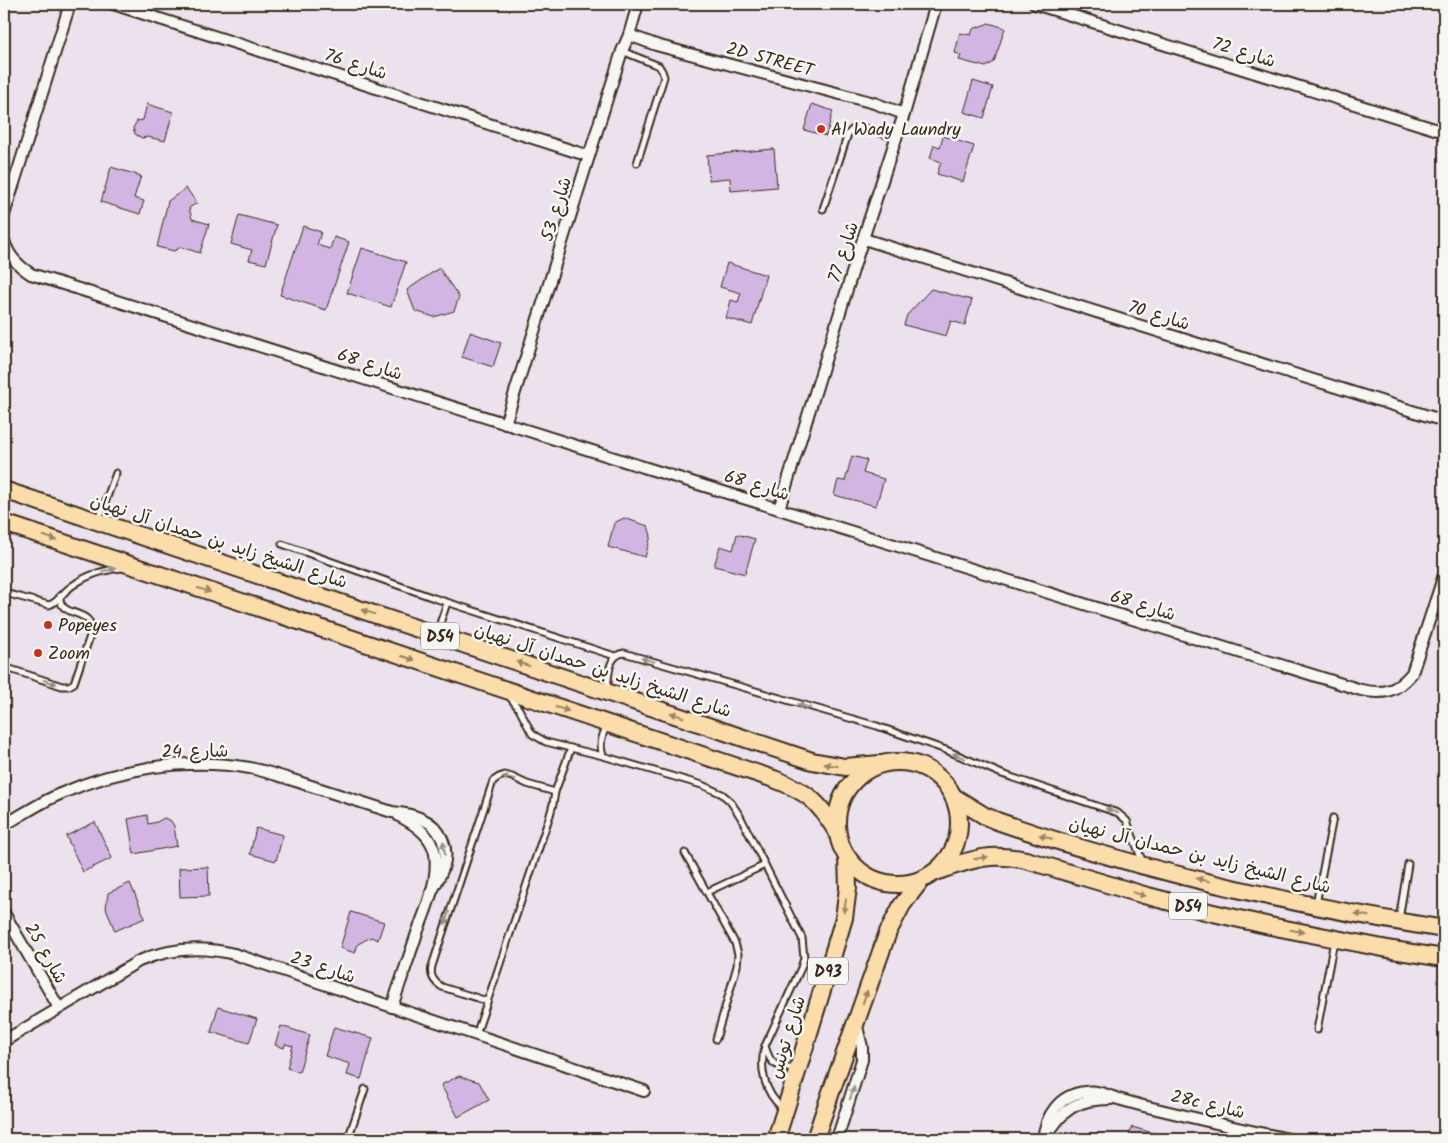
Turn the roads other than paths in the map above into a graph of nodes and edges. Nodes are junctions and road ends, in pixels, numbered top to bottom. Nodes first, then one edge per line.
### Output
1 (70, 4) edge
2 (113, 4) edge
3 (638, 4) edge
4 (936, 4) edge
5 (1035, 4) edge
6 (629, 35) junction
7 (622, 51) junction
8 (904, 114) junction
9 (1444, 132) edge
10 (896, 138) junction
11 (589, 156) junction
12 (637, 163) dead end
13 (823, 209) dead end
14 (4, 215) edge
15 (864, 239) junction
16 (4, 241) edge
17 (1444, 421) edge
18 (505, 424) junction
19 (116, 473) dead end
20 (4, 490) edge
21 (779, 509) junction
22 (98, 522) junction
23 (4, 523) edge
24 (282, 544) dead end
25 (135, 567) junction
26 (1444, 575) edge
27 (4, 591) edge
28 (60, 596) junction
29 (448, 603) junction
30 (436, 635) junction
31 (615, 656) junction
32 (4, 667) edge
33 (504, 690) junction
34 (606, 691) junction
35 (608, 724) junction
36 (571, 748) junction
37 (603, 756) junction
38 (880, 764) junction
39 (555, 792) junction
40 (954, 797) junction
41 (1332, 818) dead end
42 (4, 825) edge
43 (837, 832) junction
44 (685, 853) dead end
45 (847, 858) junction
46 (1408, 864) dead end
47 (765, 865) junction
48 (1144, 865) junction
49 (928, 876) junction
50 (706, 892) junction
51 (1316, 906) junction
52 (4, 913) edge
53 (1399, 922) junction
54 (1444, 929) edge
55 (1334, 938) junction
56 (1444, 958) edge
57 (488, 1001) junction
58 (392, 1007) junction
59 (59, 1008) junction
60 (856, 1023) junction
61 (1318, 1030) dead end
62 (476, 1035) junction
63 (716, 1040) dead end
64 (4, 1042) edge
65 (765, 1046) junction
66 (798, 1070) junction
67 (365, 1089) dead end
68 (644, 1091) dead end
69 (785, 1109) junction
70 (348, 1139) edge
71 (776, 1139) edge
72 (815, 1139) edge
73 (837, 1139) edge
74 (1044, 1139) edge
75 (1289, 1139) edge

1 - 14 street
2 - 11 street, شارع 76
3 - 6 street, شارع 53
4 - 8 street, شارع 77
5 - 9 street, شارع 72
6 - 7 street, شارع 53
6 - 8 street, 2D STREET
7 - 11 street, شارع 53
7 - 12 lane
8 - 10 street, شارع 77
10 - 13 lane
10 - 15 street, شارع 77
11 - 18 street, شارع 53
15 - 17 street, شارع 70
15 - 21 street, شارع 77
16 - 18 street, شارع 68
18 - 21 street, شارع 68
19 - 22 lane
20 - 22 main road, شارع الشيخ زايد بن حمدان آل نهيان / D54
21 - 26 street, شارع 68
30 -> 22 main road, شارع الشيخ زايد بن حمدان آل نهيان / D54
23 -> 25 main road, D54
24 - 29 lane
28 -> 25 lane
25 -> 33 main road, D54
27 - 28 lane
32 -> 28 lane
29 - 30 lane
29 - 31 lane
34 -> 30 main road, شارع الشيخ زايد بن حمدان آل نهيان / D54
31 - 34 lane
48 -> 31 lane
33 -> 35 main road, D54
33 - 36 lane
38 -> 34 main road, شارع الشيخ زايد بن حمدان آل نهيان / D54
35 - 37 lane
35 - 43 main road, D54
36 - 37 lane
36 - 39 lane
37 - 47 lane
38 - 40 main road
38 - 43 main road
39 - 57 lane
39 -> 57 lane
48 -> 40 main road, شارع الشيخ زايد بن حمدان آل نهيان / D54
40 - 49 main road
41 - 51 lane
42 - 58 street, شارع 24
43 - 45 main road
44 - 50 lane
45 - 49 main road
45 -> 66 main road, شارع تونس / D93
46 - 53 lane
47 - 50 lane
47 - 65 lane
51 -> 48 main road, شارع الشيخ زايد بن حمدان آل نهيان / D54
49 -> 55 main road, D54
60 -> 49 main road, D93
50 - 63 lane
53 -> 51 main road, شارع الشيخ زايد بن حمدان آل نهيان / D54
52 - 59 street, شارع 25
53 - 54 main road, شارع الشيخ زايد بن حمدان آل نهيان / D54
55 - 56 main road, D54
55 - 61 lane
57 - 62 lane
58 - 59 street, شارع 23
58 - 62 street, شارع 23
59 - 64 street, شارع 23
60 - 72 main road, D93
73 -> 60 street
62 - 68 street, شارع 23
65 - 66 lane
65 - 69 lane
66 - 69 main road, شارع تونس / D93
67 - 70 lane
69 - 71 main road, شارع تونس / D93
74 - 75 street, 28c شارع

